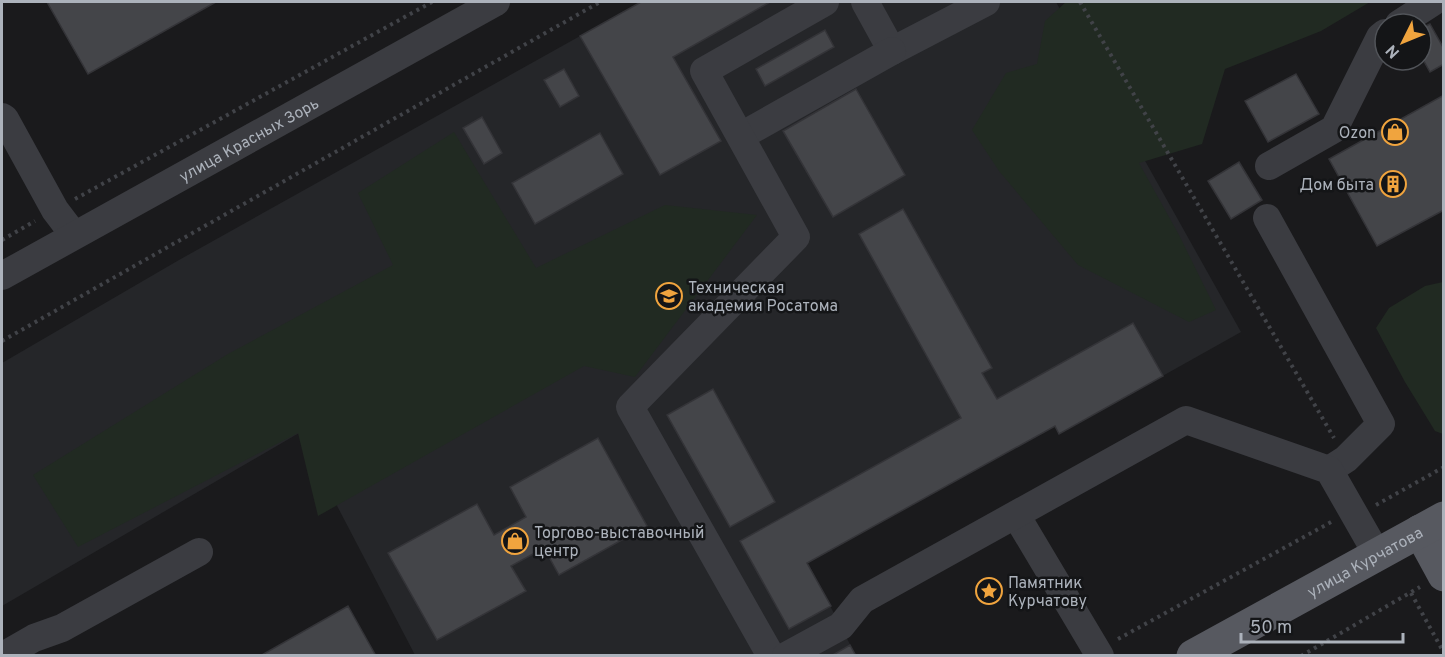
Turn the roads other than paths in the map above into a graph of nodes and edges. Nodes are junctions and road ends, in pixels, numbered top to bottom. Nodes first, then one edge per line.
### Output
1 (496, 2) edge
2 (825, 2) edge
3 (865, 2) edge
4 (986, 2) edge
5 (1433, 2) edge
6 (1418, 12) edge
7 (892, 51) junction
8 (1373, 51) edge
9 (2, 117) edge
10 (741, 136) junction
11 (1269, 166) dead end
12 (1267, 218) dead end
13 (74, 236) junction
14 (2, 276) edge
15 (1338, 464) junction
16 (1016, 514) junction
17 (1432, 525) edge
18 (199, 552) dead end
19 (1377, 554) junction
20 (1443, 574) edge
21 (38, 647) edge
22 (1099, 653) edge
23 (3, 656) edge
24 (771, 656) edge
25 (786, 656) edge
26 (1193, 656) edge

1 - 13 street, улица Красных Зорь
2 - 10 street
3 - 7 street
4 - 7 street
5 - 6 street
7 - 10 street
8 - 11 street
9 - 13 street
10 - 24 street
12 - 15 street
13 - 14 street, улица Красных Зорь
15 - 16 street
15 - 19 street
16 - 22 street
16 - 25 street
17 - 19 main road, улица Курчатова
17 - 20 main road
18 - 21 street
19 - 26 main road, улица Курчатова
21 - 23 street

